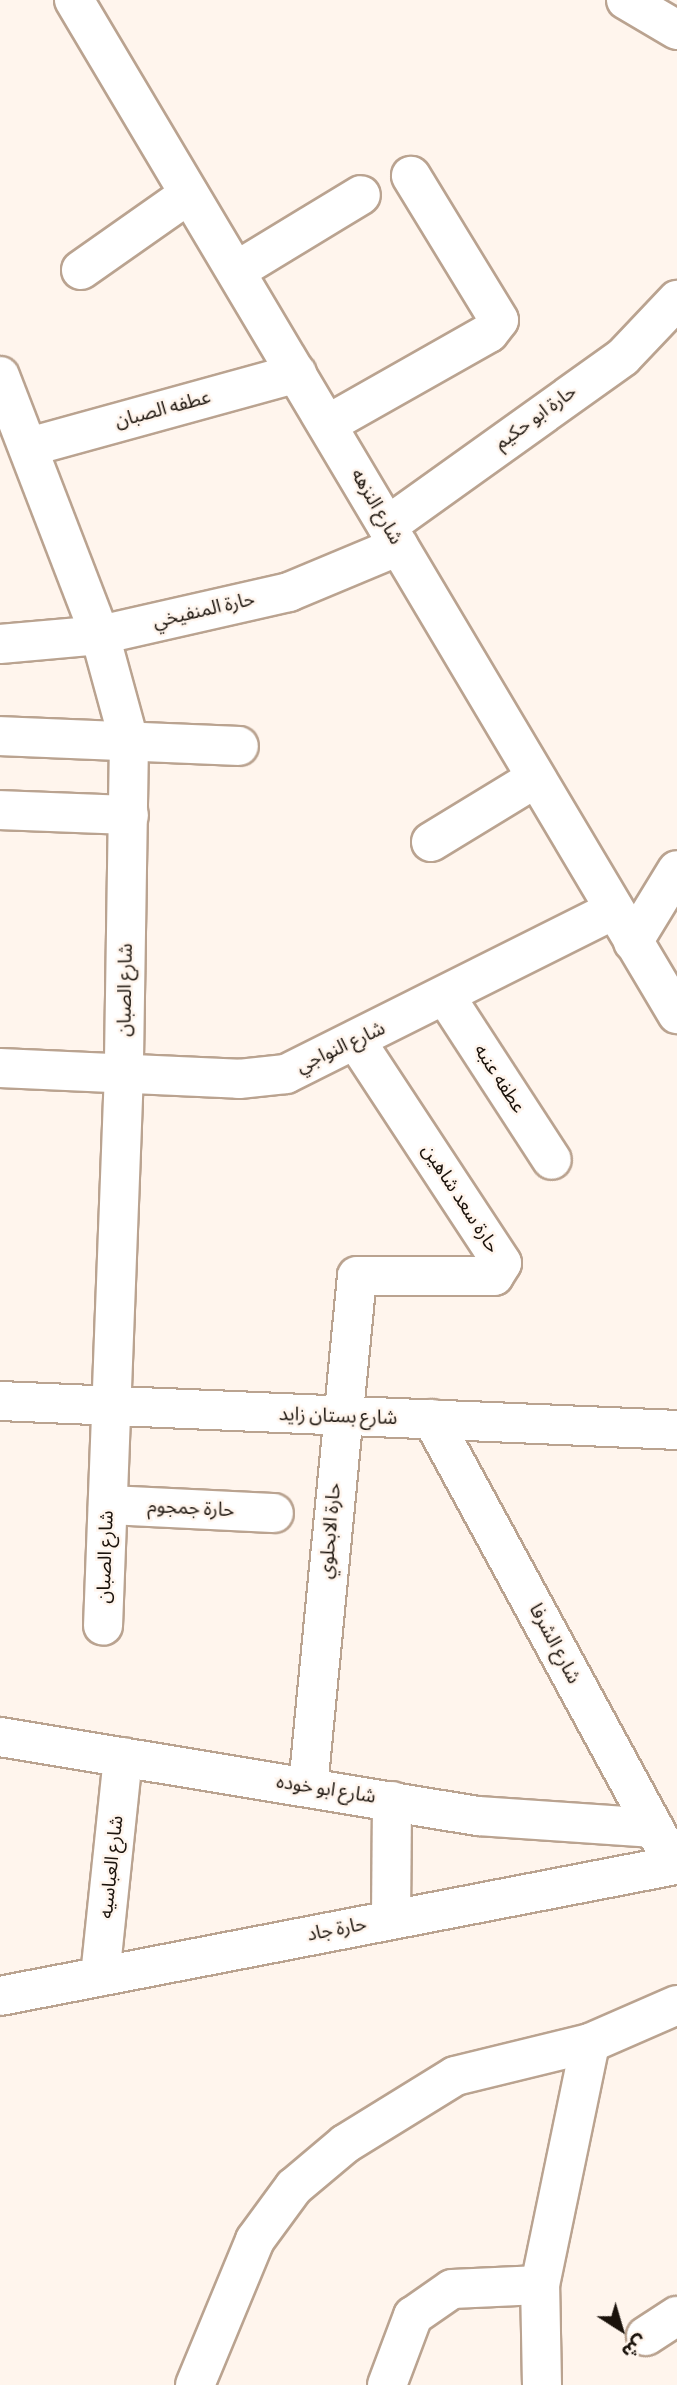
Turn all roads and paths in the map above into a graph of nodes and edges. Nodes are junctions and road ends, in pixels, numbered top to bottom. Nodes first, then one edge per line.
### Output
1 (74, 0) edge
2 (626, 0) edge
3 (677, 30) edge
4 (411, 176) dead end
5 (189, 194) junction
6 (362, 195) dead end
7 (81, 270) dead end
8 (236, 271) junction
9 (677, 300) edge
10 (297, 373) junction
11 (0, 376) edge
12 (328, 424) junction
13 (29, 447) junction
14 (393, 536) junction
15 (100, 635) junction
16 (0, 643) edge
17 (0, 736) edge
18 (129, 741) junction
19 (239, 746) dead end
20 (536, 778) junction
21 (0, 810) edge
22 (129, 815) junction
23 (431, 842) dead end
24 (677, 870) edge
25 (614, 910) junction
26 (633, 942) junction
27 (446, 997) junction
28 (677, 1014) edge
29 (357, 1042) junction
30 (0, 1068) edge
31 (124, 1072) junction
32 (552, 1160) dead end
33 (358, 1276) joint
34 (0, 1401) edge
35 (111, 1405) junction
36 (432, 1419) junction
37 (341, 1420) junction
38 (677, 1430) edge
39 (108, 1505) junction
40 (274, 1513) dead end
41 (103, 1626) dead end
42 (0, 1737) edge
43 (123, 1757) junction
44 (308, 1787) junction
45 (392, 1801) junction
46 (654, 1828) junction
47 (676, 1867) edge
48 (391, 1919) junction
49 (100, 1976) junction
50 (0, 1996) edge
51 (677, 2005) edge
52 (590, 2043) junction
53 (540, 2285) junction
54 (195, 2385) edge
55 (387, 2385) edge
56 (541, 2385) edge

1 - 5 street, شارع النزهه
2 - 3 street
4 - 12 street
5 - 7 street
5 - 8 street, شارع النزهه
6 - 8 street
8 - 10 street, شارع النزهه
9 - 14 street, حارة ابو حكيم
10 - 12 street, شارع النزهه
10 - 13 street, عطفه الصبان
11 - 13 street, شارع الصبان
12 - 14 street, شارع النزهه
13 - 15 street, شارع الصبان
14 - 15 street, حارة المنفيخي
14 - 20 street, شارع النزهه
15 - 16 street, حارة المنفيخي
15 - 18 street, شارع الصبان
17 - 18 street
18 - 19 street
18 - 22 street, شارع الصبان
20 - 23 street
20 - 25 street, شارع النزهه
21 - 22 street
22 - 31 street, شارع الصبان
24 - 26 street
25 - 26 street, شارع النزهه
25 - 27 street, شارع النواجي
26 - 28 street, شارع النزهه
27 - 29 street, شارع النواجي
27 - 32 street, عطفه عنبه
29 - 31 street, شارع النواجي
29 - 33 street, حارة سعد شاهين
30 - 31 street, شارع النواجي
31 - 35 street, شارع الصبان
33 - 37 street, حارة الابحلوي
34 - 35 street, شارع بستان زايد
35 - 37 street, شارع بستان زايد
35 - 39 street, شارع الصبان
36 - 37 street, شارع بستان زايد
36 - 38 street, شارع بستان زايد
36 - 46 street, شارع الشرفا
37 - 44 street, حارة الابحلوي
39 - 40 street, حارة جمجوم
39 - 41 street, شارع الصبان
42 - 43 street, شارع ابو خوده
43 - 44 street, شارع ابو خوده
43 - 49 street, شارع العباسيه
44 - 45 street, شارع ابو خوده
45 - 46 street, شارع ابو خوده
45 - 48 street
46 - 47 street, شارع الشرفا
47 - 48 street, حارة جاد
48 - 49 street, حارة جاد
49 - 50 street, حارة جاد
51 - 52 street
52 - 53 street
52 - 54 street
53 - 55 street
53 - 56 street

